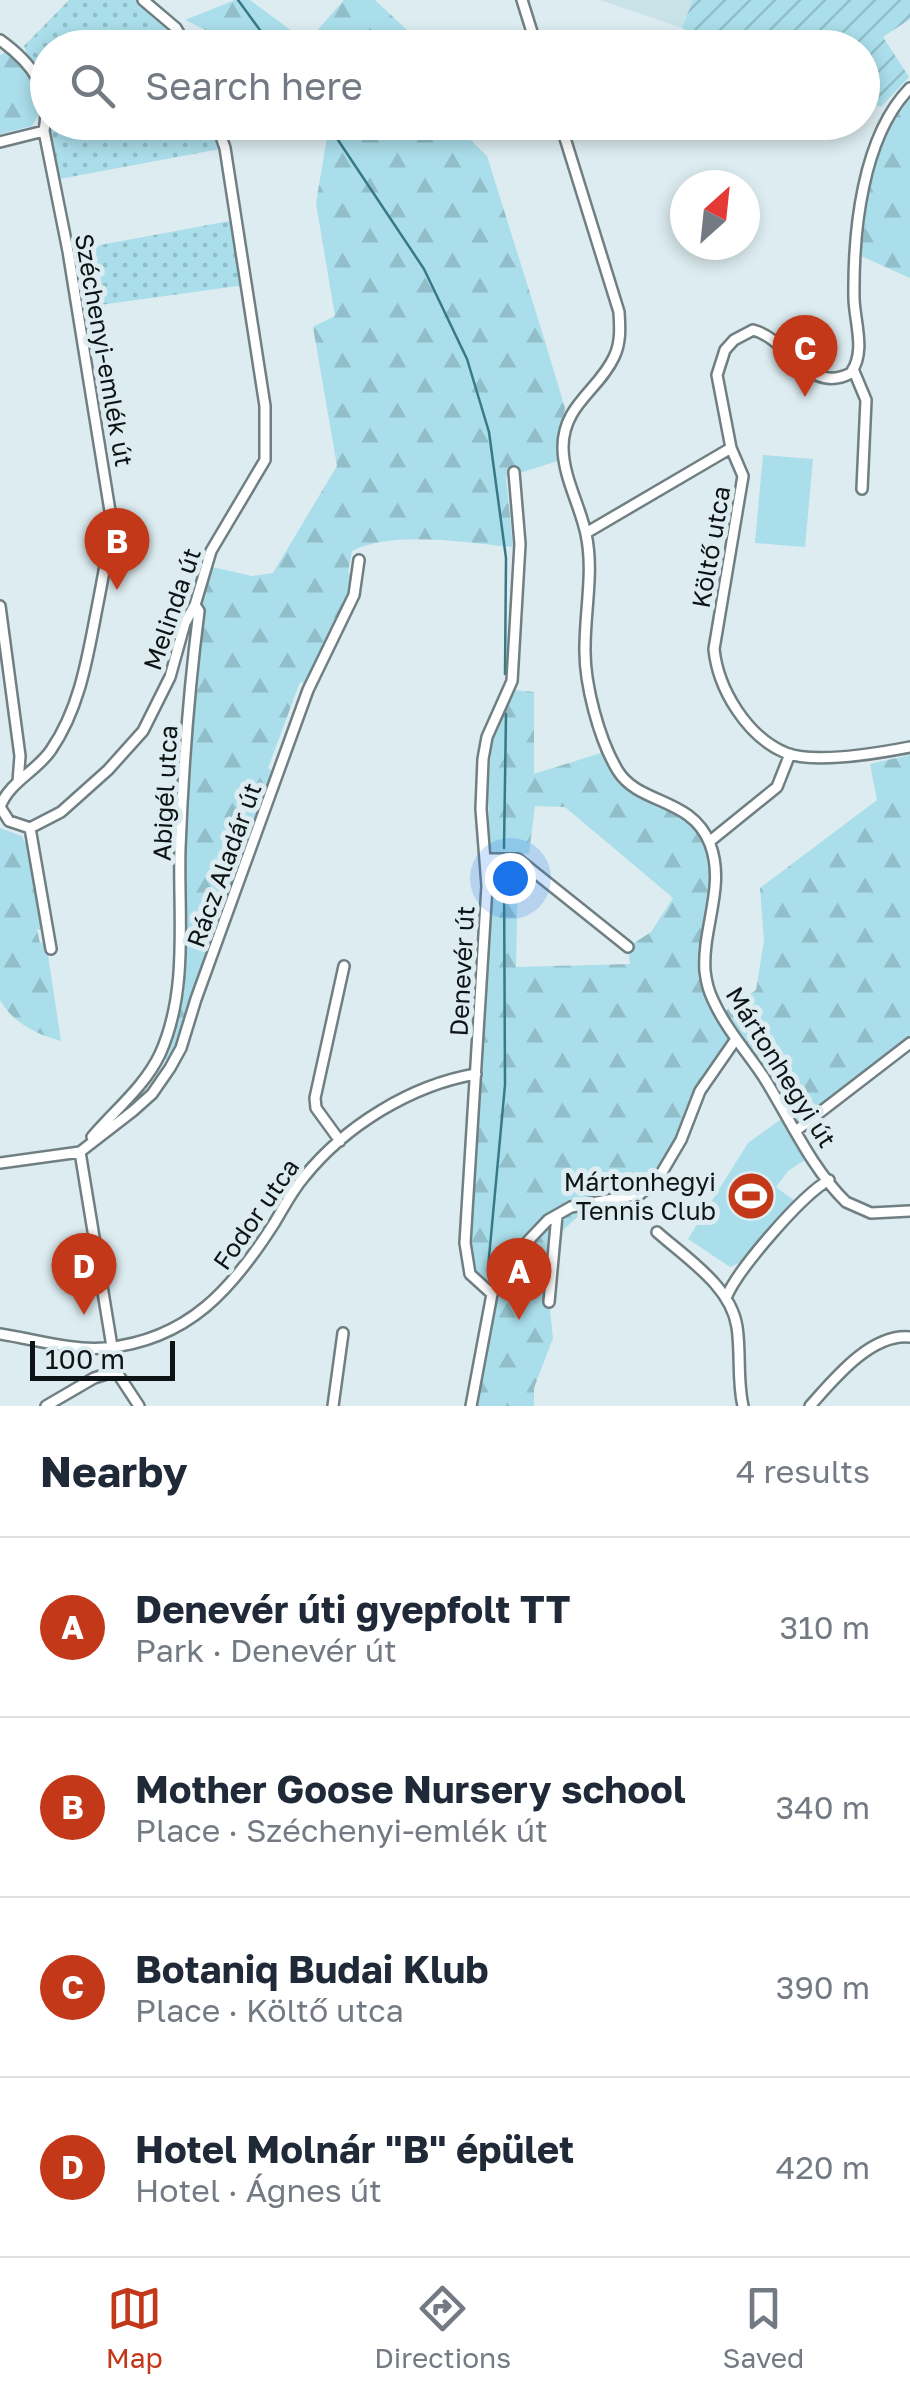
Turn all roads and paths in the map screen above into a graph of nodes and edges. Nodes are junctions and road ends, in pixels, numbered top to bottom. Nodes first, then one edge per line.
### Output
1 (142, 0) edge
2 (522, 0) edge
3 (177, 30) edge
4 (531, 30) edge
5 (0, 40) edge
6 (30, 66) edge
7 (910, 88) edge
8 (30, 134) edge
9 (880, 136) edge
10 (46, 140) edge
11 (222, 140) edge
12 (566, 140) edge
13 (879, 140) edge
14 (0, 142) edge
15 (853, 370) junction
16 (731, 448) junction
17 (514, 472) dead end
18 (862, 488) dead end
19 (586, 532) junction
20 (359, 560) dead end
21 (194, 605) junction
22 (0, 606) edge
23 (910, 747) edge
24 (790, 754) junction
25 (18, 782) junction
26 (30, 828) junction
27 (709, 842) junction
28 (486, 859) junction
29 (180, 925) joint
30 (628, 947) dead end
31 (50, 949) dead end
32 (344, 966) dead end
33 (736, 1039) junction
34 (910, 1043) edge
35 (476, 1074) junction
36 (797, 1130) junction
37 (340, 1141) junction
38 (80, 1152) junction
39 (0, 1162) edge
40 (829, 1180) junction
41 (910, 1210) edge
42 (558, 1215) junction
43 (657, 1232) dead end
44 (492, 1294) junction
45 (726, 1298) junction
46 (550, 1302) dead end
47 (343, 1333) dead end
48 (0, 1334) edge
49 (910, 1336) edge
50 (111, 1347) junction
51 (116, 1371) junction
52 (46, 1406) edge
53 (139, 1406) edge
54 (333, 1406) edge
55 (471, 1406) edge
56 (743, 1406) edge
57 (810, 1406) edge

1 - 3 street
2 - 4 street
5 - 6 street, Széchenyi-emlék út
7 - 9 street
8 - 14 street
10 - 25 street, Széchenyi-emlék út
11 - 21 street, Melinda út
12 - 19 street
13 - 15 street
15 - 16 street, Költő utca
15 - 18 street
16 - 19 street
16 - 24 street, Költő utca
17 - 28 street, Denevér út
19 - 27 street
20 - 38 street, Rácz Aladár út
21 - 26 street, Melinda út
21 - 29 street, Abigél utca
22 - 25 street
23 - 24 street
24 - 27 street
25 - 26 street
26 - 31 street
27 - 33 street, Mártonhegyi út
28 - 30 street
28 - 35 street, Denevér út
29 - 38 street, Rácz Aladár út
32 - 37 street
33 - 36 street, Mártonhegyi út
33 - 42 street
34 - 36 street
35 - 37 street, Fodor utca
35 - 44 street, Denevér út
36 - 40 street, Mártonhegyi út
37 - 50 street, Fodor utca
38 - 39 street
38 - 50 street
40 - 41 street, Mártonhegyi út
40 - 45 street
42 - 44 street
42 - 46 street
43 - 45 street
44 - 55 street
45 - 56 street
47 - 54 street
48 - 50 street, Fodor utca
49 - 57 street
50 - 51 street
51 - 52 street
51 - 53 street

